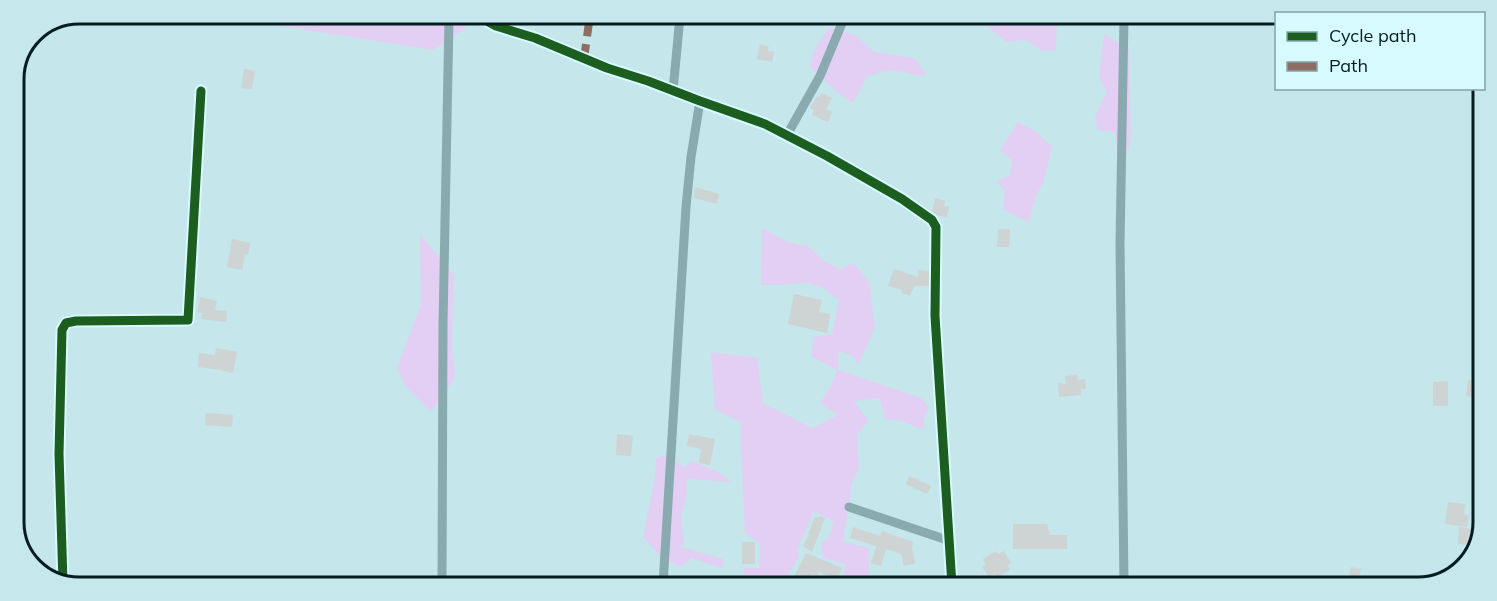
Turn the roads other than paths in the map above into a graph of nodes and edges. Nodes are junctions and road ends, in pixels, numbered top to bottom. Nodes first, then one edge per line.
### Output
1 (449, 24) edge
2 (492, 24) edge
3 (679, 24) edge
4 (842, 24) edge
5 (1124, 24) edge
6 (673, 90) junction
7 (201, 91) dead end
8 (700, 101) junction
9 (787, 135) junction
10 (849, 507) dead end
11 (950, 541) junction
12 (63, 574) edge
13 (442, 577) edge
14 (663, 577) edge
15 (952, 577) edge
16 (1124, 577) edge

1 - 13 street
2 - 6 street
3 - 6 street
4 - 9 street
5 - 16 street
6 - 8 street
7 - 12 street
8 - 9 street
8 - 14 street
9 - 11 street
10 - 11 street
11 - 15 street

